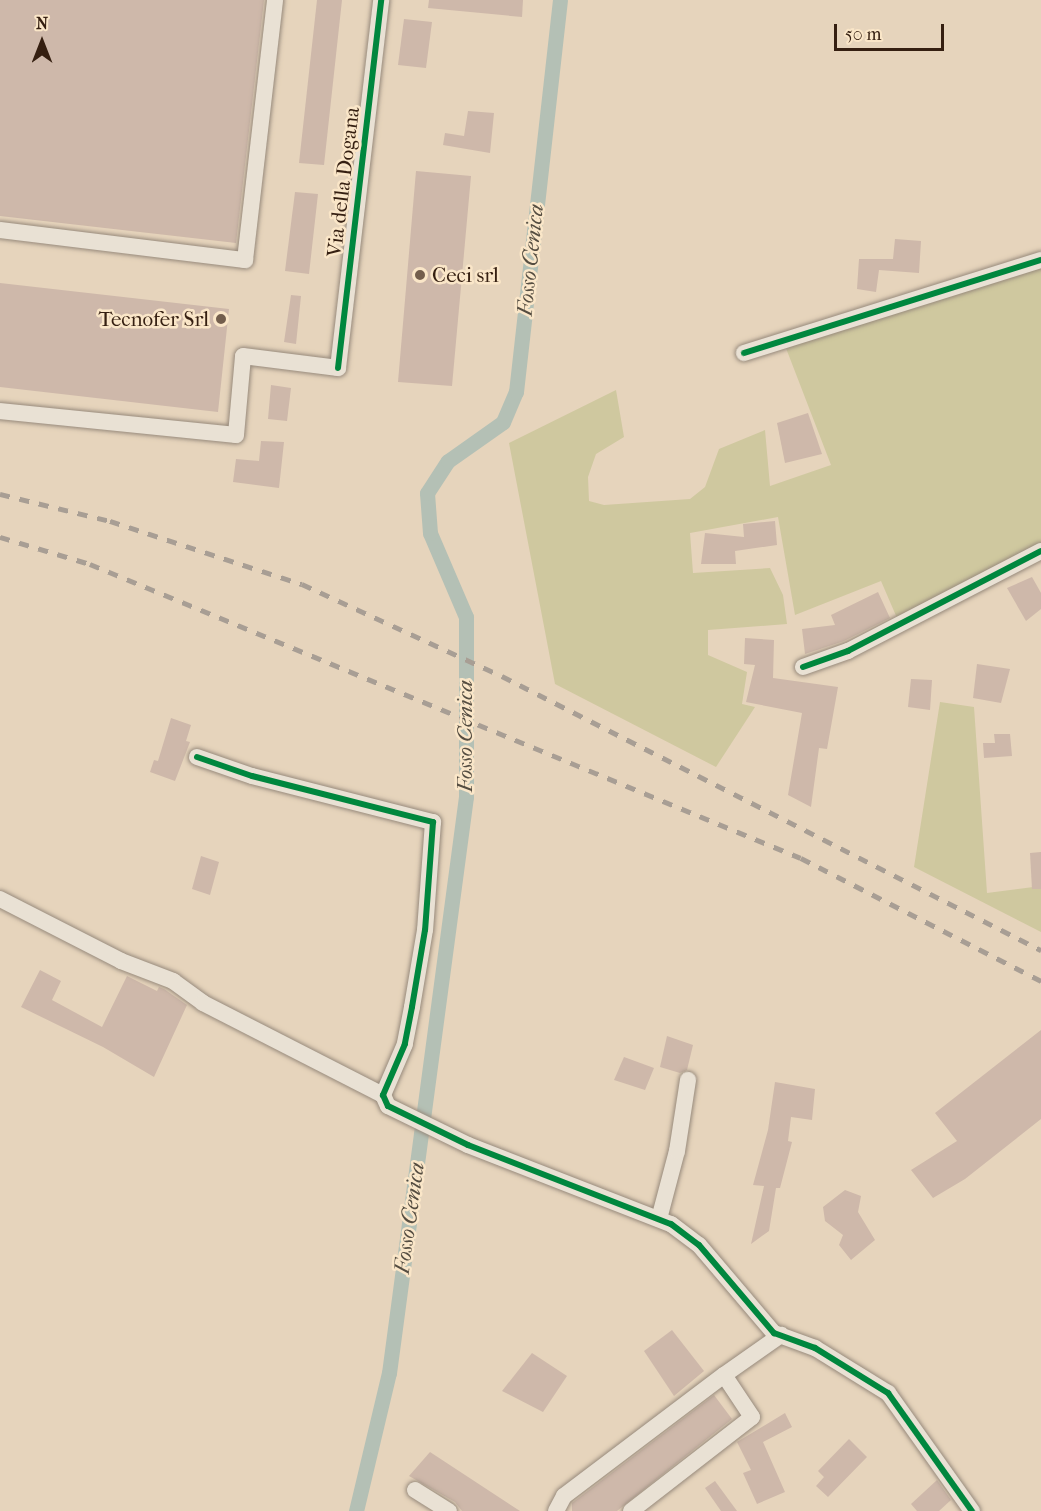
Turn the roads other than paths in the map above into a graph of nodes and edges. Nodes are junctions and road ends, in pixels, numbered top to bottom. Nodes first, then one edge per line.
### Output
1 (275, 0) edge
2 (381, 0) edge
3 (0, 230) edge
4 (1041, 260) edge
5 (744, 353) dead end
6 (0, 411) edge
7 (1041, 551) edge
8 (803, 667) dead end
9 (197, 757) dead end
10 (0, 900) edge
11 (688, 1080) dead end
12 (383, 1095) junction
13 (659, 1219) junction
14 (781, 1335) junction
15 (724, 1375) junction
16 (415, 1490) dead end
17 (449, 1511) edge
18 (556, 1511) edge
19 (631, 1511) edge
20 (972, 1511) edge

1 - 3 street
2 - 6 street, Via della Dogana
4 - 5 street
7 - 8 street
9 - 12 street
10 - 12 street
11 - 13 street
12 - 13 street
13 - 14 street
14 - 15 street
14 - 20 street
15 - 18 street
15 - 19 street
16 - 17 street

